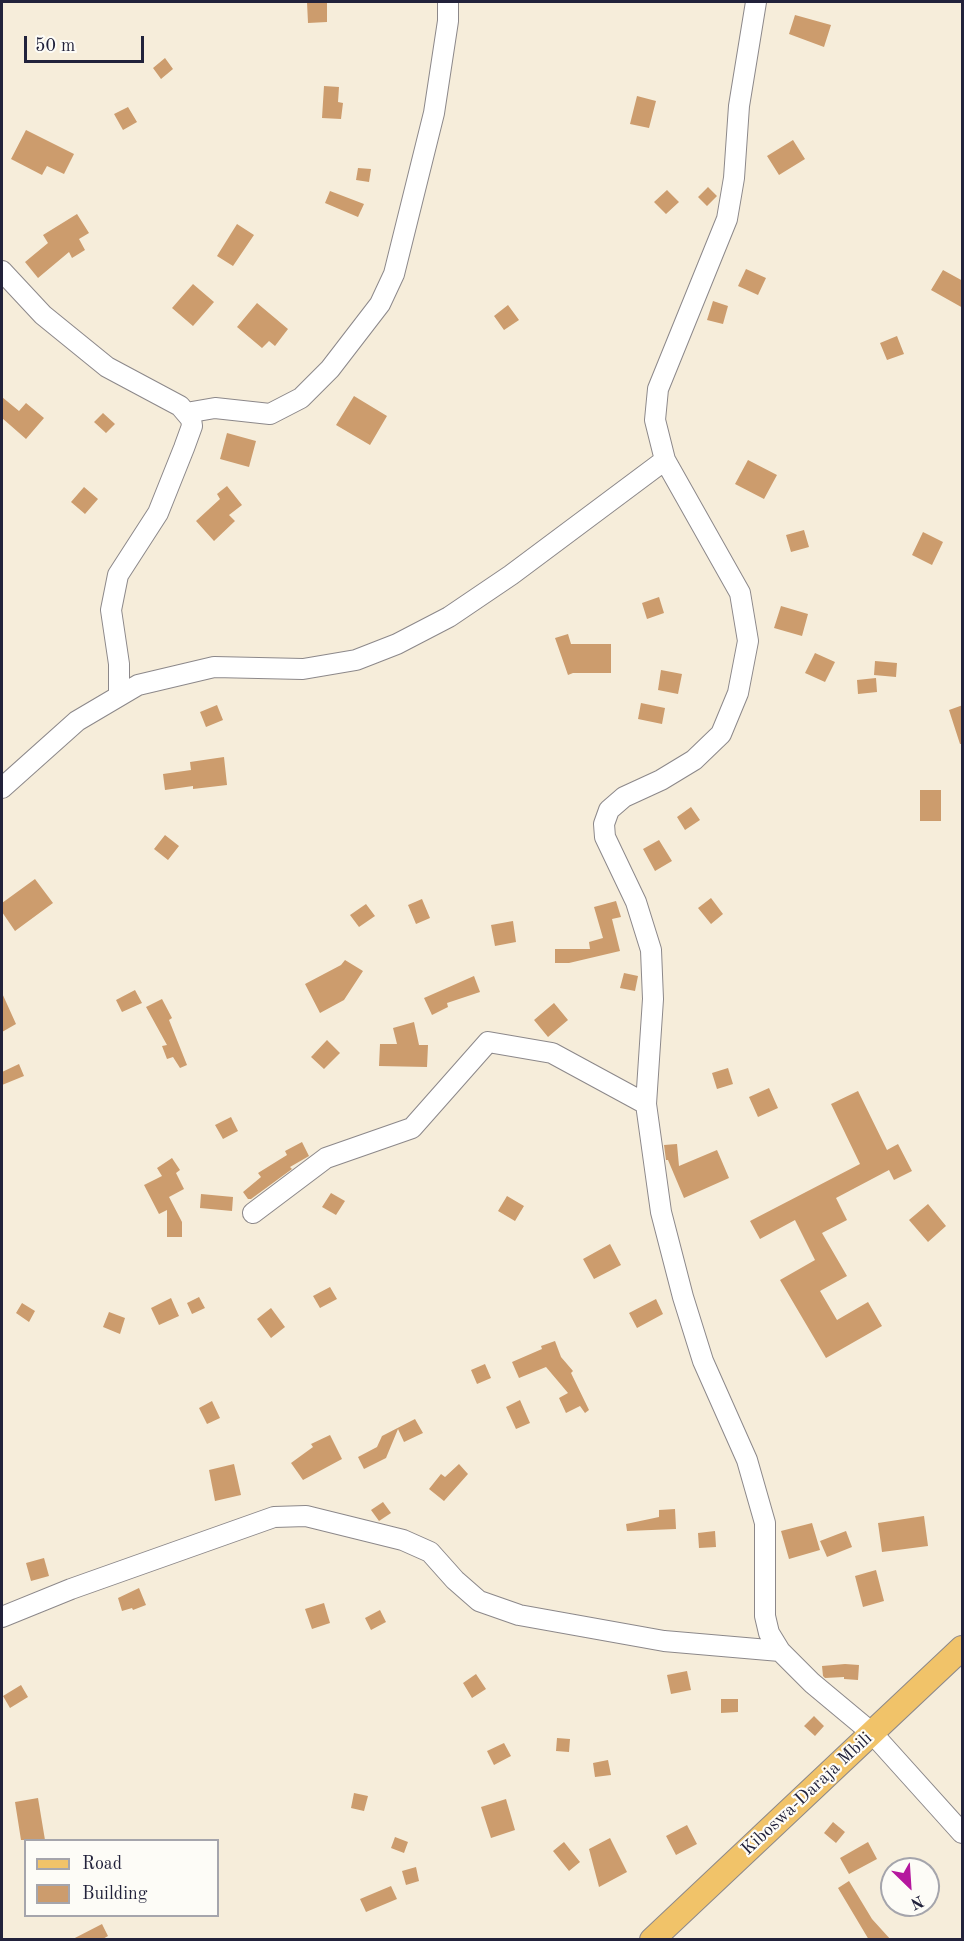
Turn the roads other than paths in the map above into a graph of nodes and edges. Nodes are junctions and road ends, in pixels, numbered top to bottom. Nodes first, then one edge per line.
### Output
1 (448, 2) edge
2 (756, 2) edge
3 (2, 271) edge
4 (186, 413) junction
5 (664, 460) junction
6 (119, 694) junction
7 (2, 788) edge
8 (646, 1104) junction
9 (253, 1213) dead end
10 (2, 1617) edge
11 (963, 1648) edge
12 (780, 1652) junction
13 (872, 1733) junction
14 (963, 1833) edge
15 (652, 1940) edge

1 - 4 street
2 - 5 street
3 - 4 street
4 - 6 street
5 - 6 street
5 - 8 street
6 - 7 street
8 - 9 street
8 - 12 street
10 - 12 street
11 - 13 main road, Kiboswa-Daraja Mbili
12 - 13 street
13 - 14 street
13 - 15 main road, Kiboswa-Daraja Mbili

